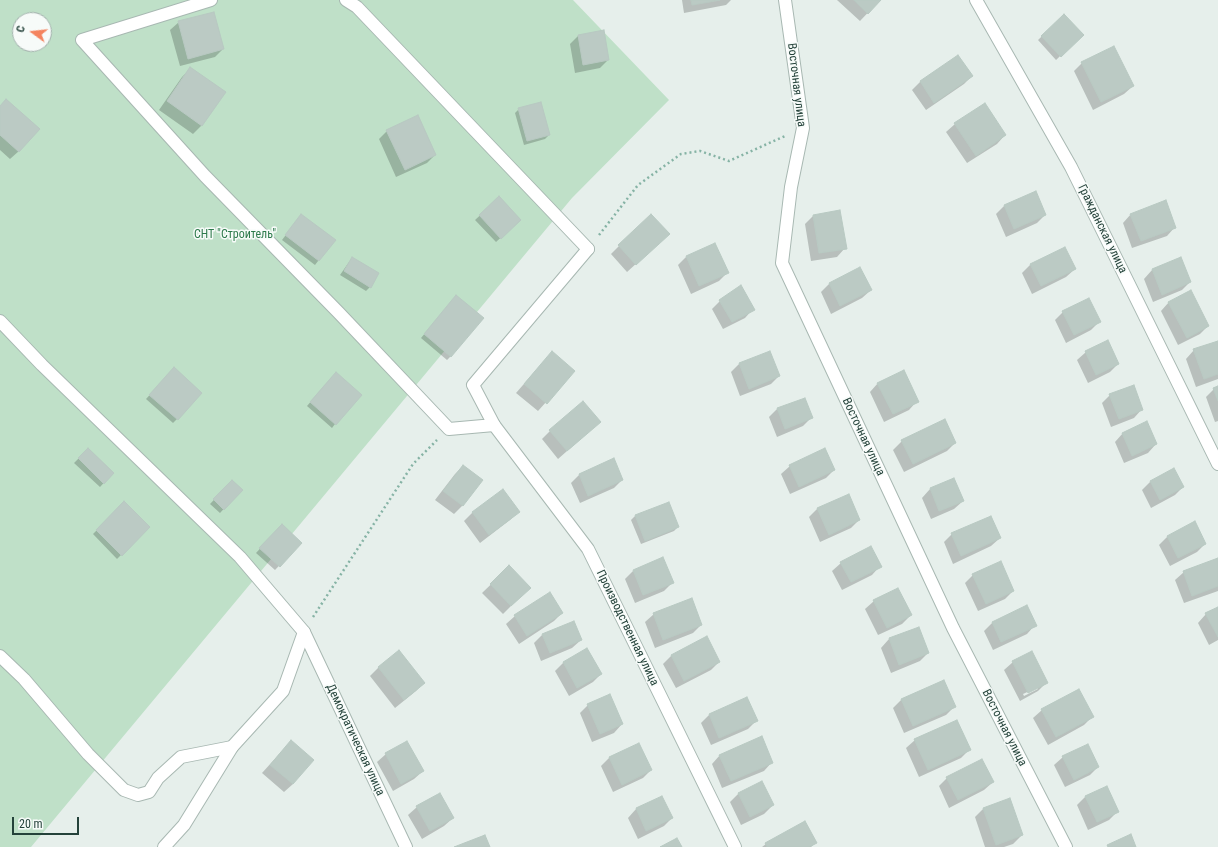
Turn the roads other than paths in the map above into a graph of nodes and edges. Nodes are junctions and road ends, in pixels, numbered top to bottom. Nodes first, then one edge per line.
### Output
1 (211, 0) edge
2 (346, 0) edge
3 (785, 0) edge
4 (976, 0) edge
5 (0, 322) edge
6 (494, 425) junction
7 (1218, 464) edge
8 (304, 632) junction
9 (0, 656) edge
10 (232, 747) junction
11 (164, 847) edge
12 (406, 847) edge
13 (735, 847) edge
14 (1066, 847) edge

1 - 6 street
2 - 6 street, Производственная улица
3 - 14 street, Восточная улица
4 - 7 street, Гражданская улица
5 - 8 street, Демократическая улица
6 - 13 street, Производственная улица
8 - 10 street
8 - 12 street, Демократическая улица
9 - 10 street
10 - 11 street

